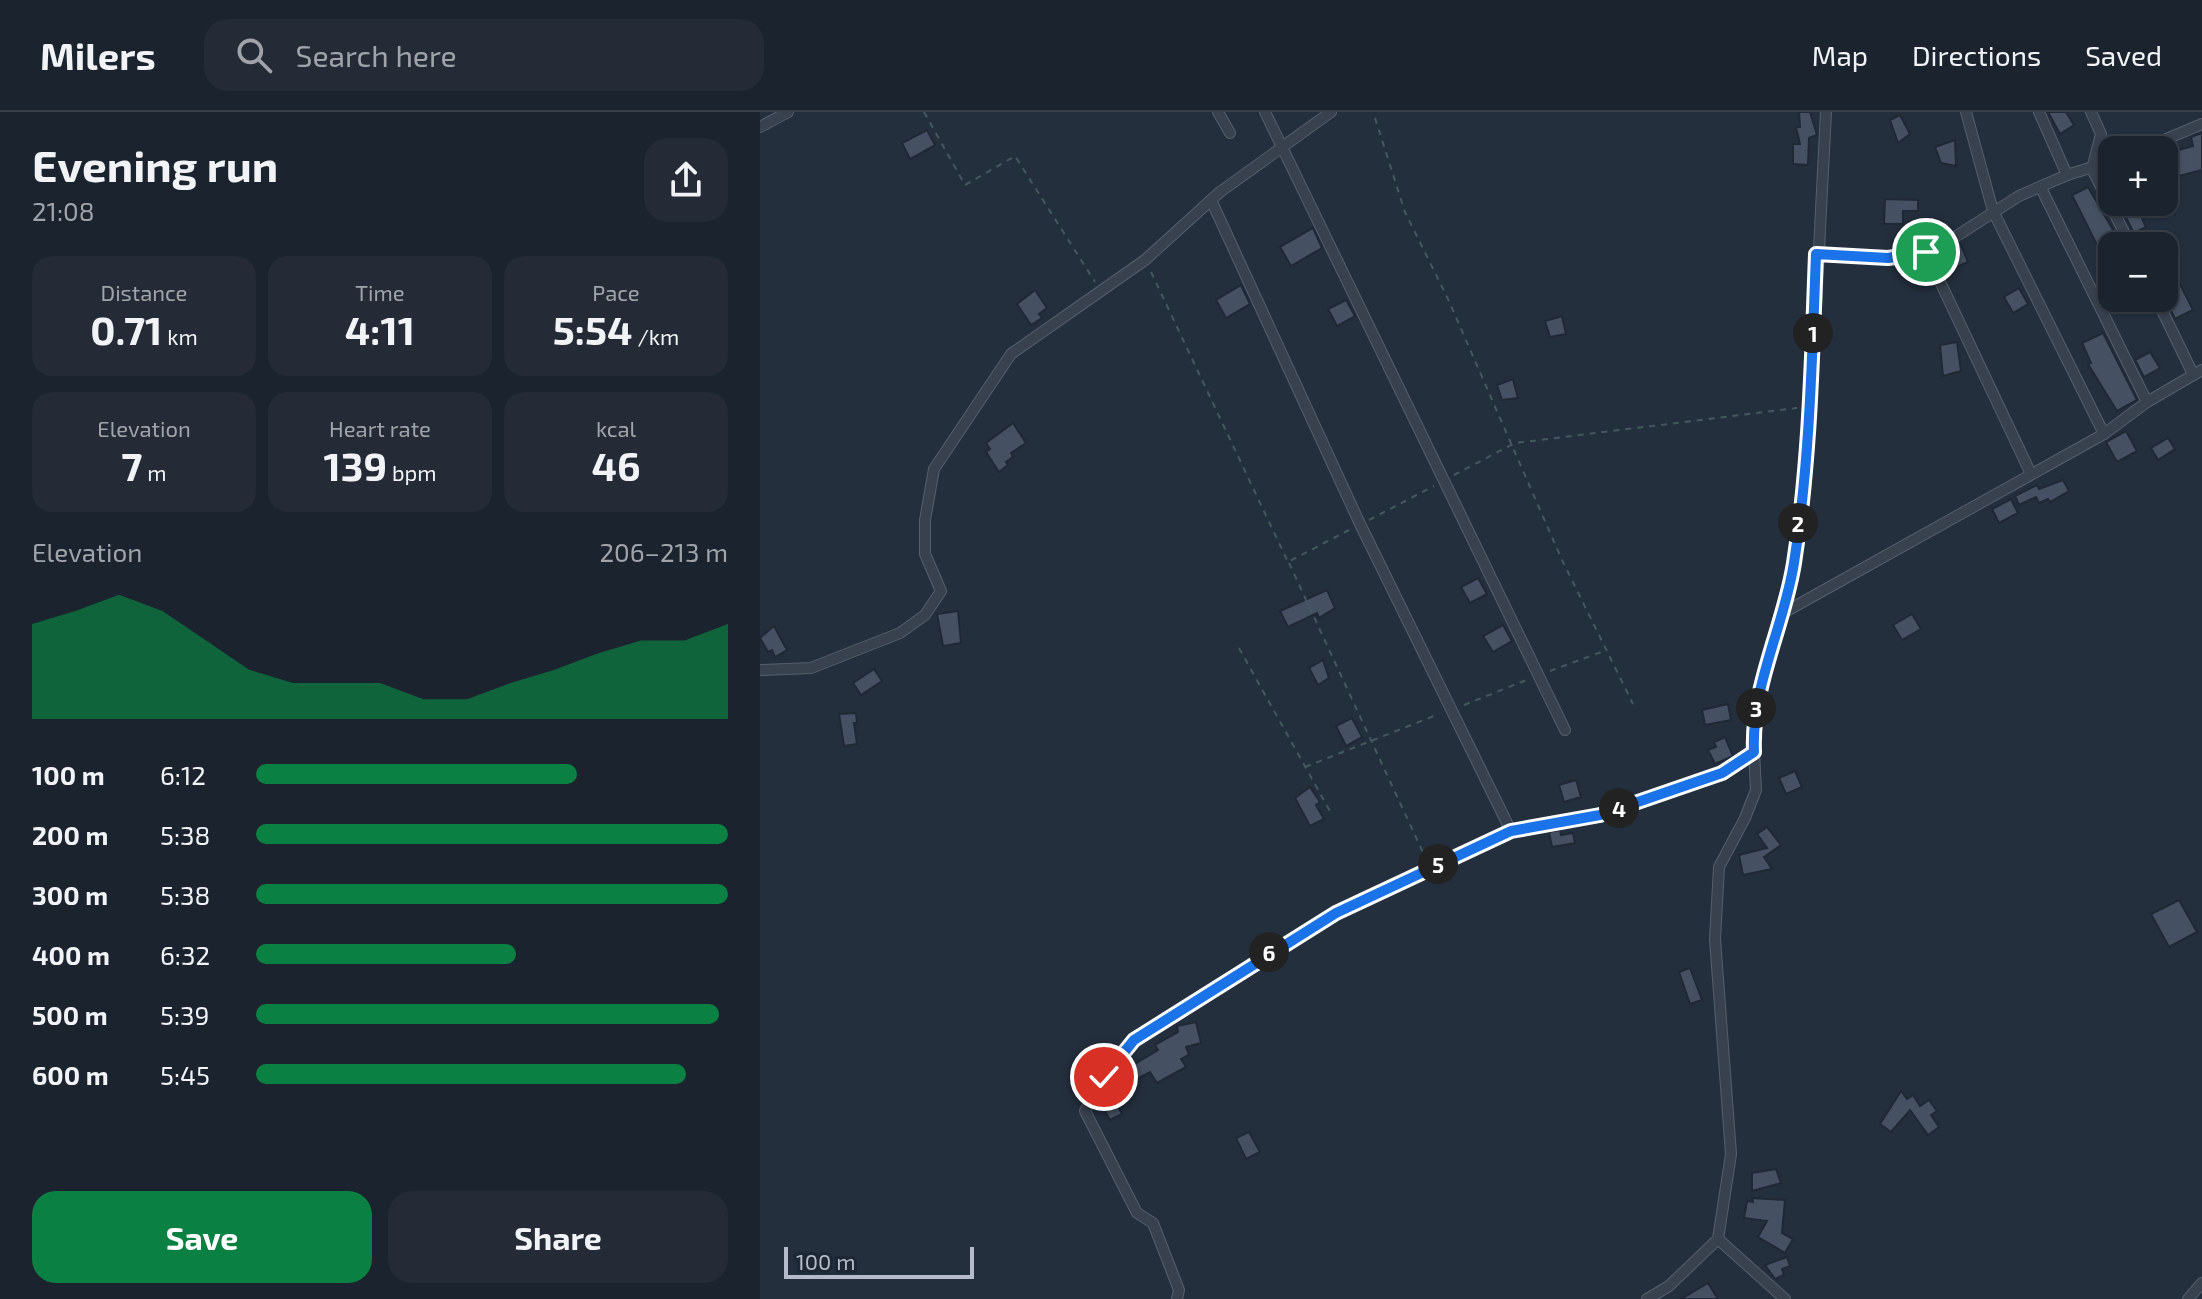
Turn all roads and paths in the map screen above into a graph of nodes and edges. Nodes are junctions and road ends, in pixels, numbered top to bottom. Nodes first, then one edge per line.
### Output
1 (788, 112) edge
2 (924, 112) edge
3 (1218, 112) edge
4 (1265, 112) edge
5 (1331, 112) edge
6 (1826, 112) edge
7 (1966, 112) edge
8 (2039, 112) edge
9 (2091, 112) edge
10 (1375, 118) dead end
11 (2202, 124) edge
12 (760, 127) edge
13 (1230, 133) dead end
14 (2173, 136) edge
15 (1283, 146) junction
16 (2098, 167) edge
17 (2092, 169) junction
18 (2067, 175) junction
19 (2041, 188) junction
20 (1211, 200) junction
21 (1993, 211) junction
22 (2124, 232) edge
23 (1955, 237) dead end
24 (1926, 252) joint
25 (1816, 254) junction
26 (1100, 291) junction
27 (2164, 312) edge
28 (2197, 372) edge
29 (2147, 402) junction
30 (2104, 434) junction
31 (2031, 474) junction
32 (1288, 562) dead end
33 (1783, 613) junction
34 (1239, 648) dead end
35 (760, 670) edge
36 (1633, 704) dead end
37 (1565, 730) dead end
38 (1754, 752) junction
39 (1331, 813) dead end
40 (1511, 831) junction
41 (1430, 868) junction
42 (1718, 1239) junction
43 (2202, 1283) edge
44 (1177, 1299) edge
45 (1647, 1299) edge
46 (1785, 1299) edge
47 (2188, 1299) edge

1 - 12 street
2 - 26 path
3 - 13 street
4 - 15 street
5 - 15 street
6 - 25 street
7 - 21 street
8 - 18 street
9 - 17 street
10 - 36 path
11 - 14 street
15 - 20 street
15 - 37 street
16 - 17 street
17 - 18 street
17 - 22 street
18 - 19 street
19 - 21 street
19 - 29 street
20 - 26 street
20 - 40 street
21 - 23 street
21 - 30 street
24 - 25 path
24 - 31 street
25 - 33 street
26 - 35 street
27 - 28 street
28 - 29 street
29 - 30 street
30 - 31 street
31 - 33 street
32 - 41 path
33 - 38 street
34 - 39 path
38 - 40 street
38 - 42 street
40 - 41 street
41 - 44 street
42 - 45 street
42 - 46 street
43 - 47 street

